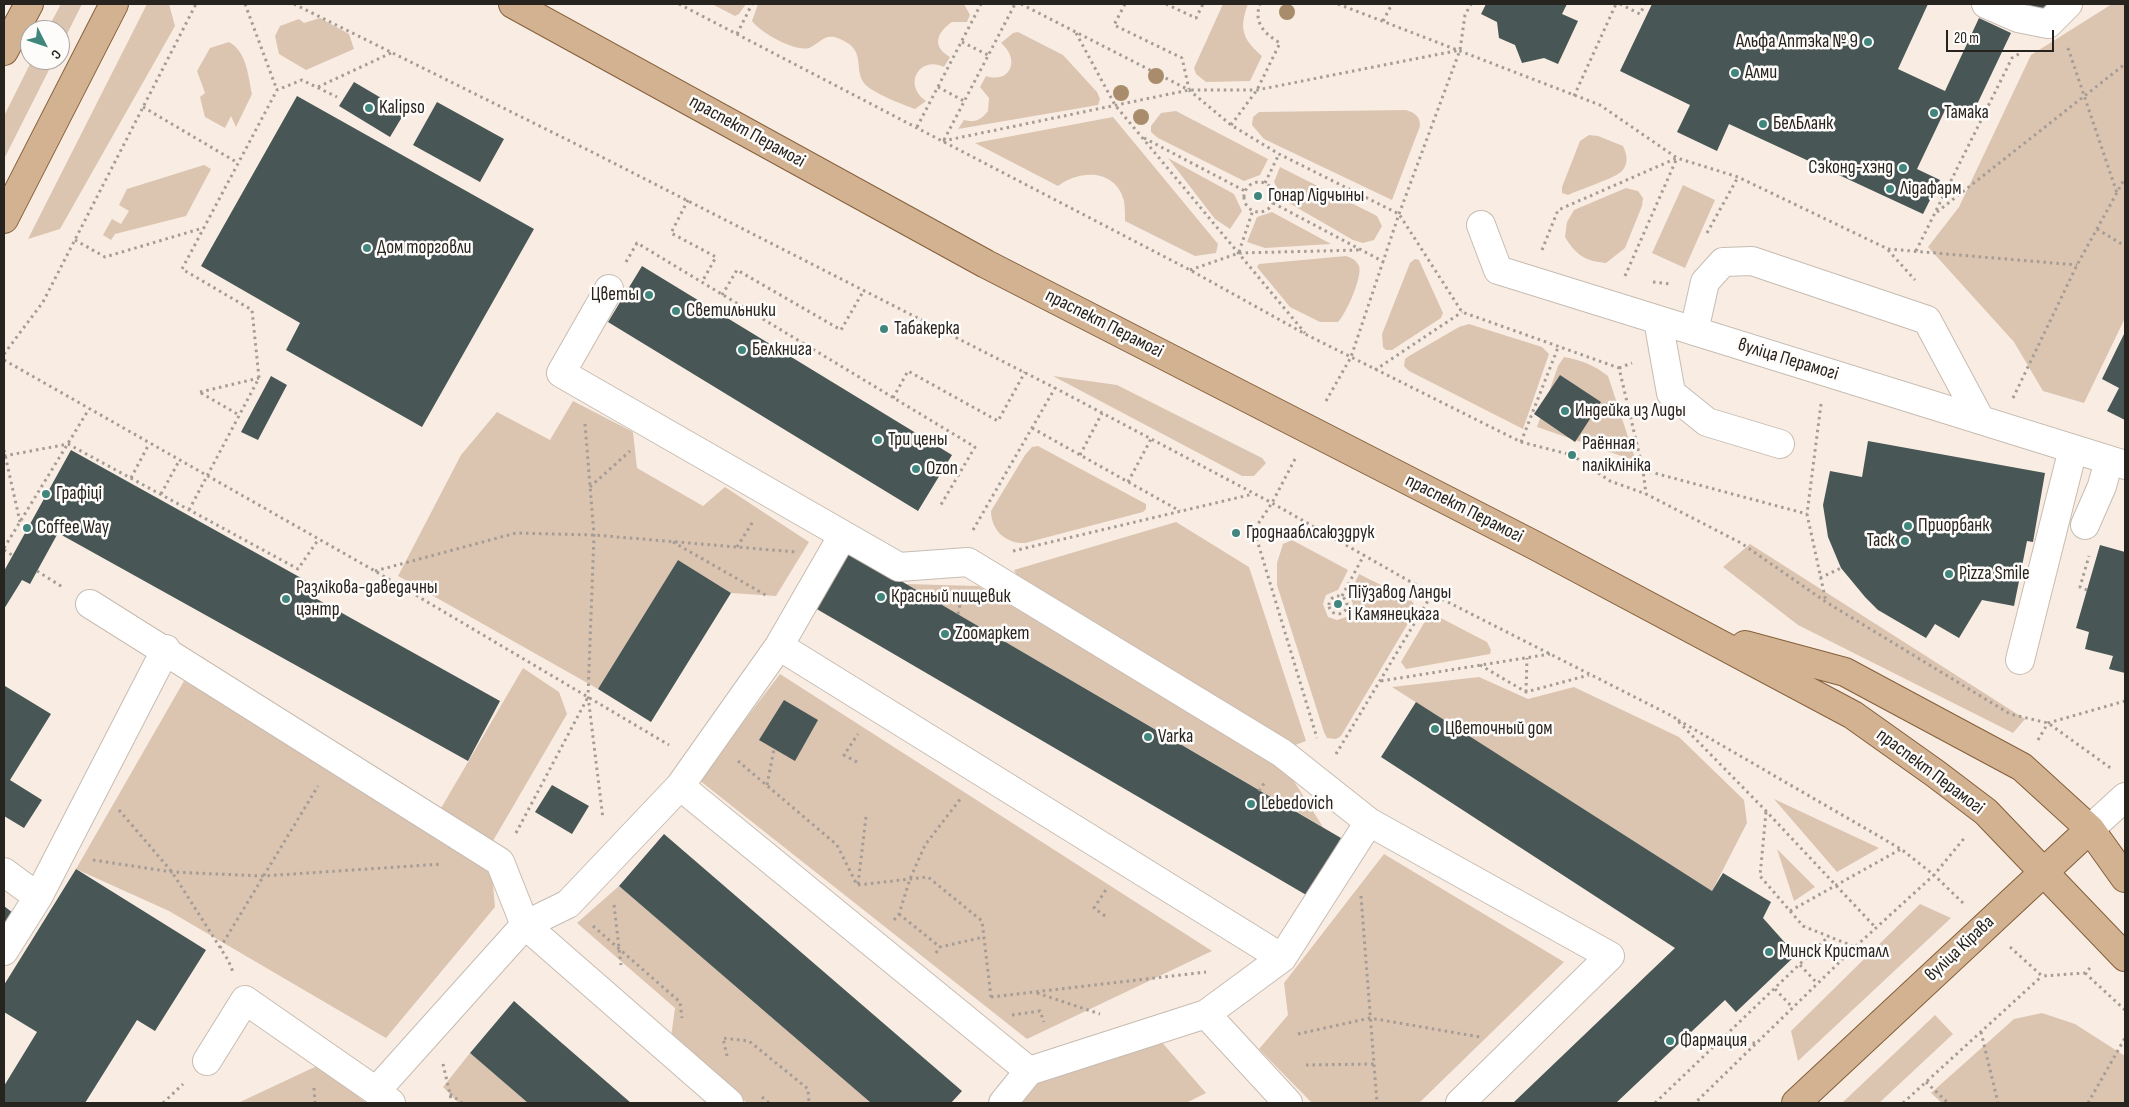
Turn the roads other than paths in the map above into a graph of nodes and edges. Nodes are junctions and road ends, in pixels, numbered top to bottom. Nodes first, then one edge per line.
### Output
1 (29, 4) edge
2 (114, 4) edge
3 (513, 4) edge
4 (1986, 4) edge
5 (2068, 4) edge
6 (4, 51) edge
7 (4, 219) edge
8 (1481, 225) dead end
9 (609, 290) road end
10 (1658, 320) junction
11 (1694, 331) junction
12 (1980, 420) junction
13 (1780, 444) dead end
14 (2073, 449) junction
15 (2117, 462) edge
16 (2085, 525) dead end
17 (837, 545) junction
18 (90, 604) dead end
19 (1700, 633) junction
20 (780, 646) junction
21 (166, 650) junction
22 (2020, 660) dead end
23 (2121, 785) edge
24 (680, 786) junction
25 (1369, 822) junction
26 (2090, 829) junction
27 (4, 872) edge
28 (2044, 872) junction
29 (2125, 878) edge
30 (38, 897) junction
31 (525, 925) junction
32 (4, 951) edge
33 (2125, 957) edge
34 (1282, 958) junction
35 (1206, 1014) junction
36 (207, 1061) dead end
37 (1029, 1071) junction
38 (384, 1097) edge
39 (729, 1103) edge
40 (1003, 1103) edge
41 (1288, 1103) edge
42 (1460, 1103) edge
43 (1796, 1103) edge

1 - 6 main road
2 - 7 main road
3 - 19 main road, праспект Перамогі
4 - 5 street
8 - 10 street, вуліца Перамогі
9 - 17 street
10 - 11 street, вуліца Перамогі
10 - 13 street
11 - 12 street, вуліца Перамогі
11 - 12 street
12 - 14 street, вуліца Перамогі
14 - 15 street, вуліца Перамогі
14 - 22 street
15 - 16 street
17 - 20 street
17 - 25 street
18 - 21 street
19 - 26 main road, праспект Перамогі
19 - 28 main road, праспект Перамогі
20 - 24 street
20 - 34 street
21 - 30 street
21 - 31 street
23 - 26 street, вуліца Кірава
24 - 31 street
24 - 37 street
25 - 34 street
25 - 42 street
26 - 28 main road, вуліца Кірава
26 - 29 main road, праспект Перамогі
27 - 30 street
28 - 33 main road, праспект Перамогі
28 - 43 main road, вуліца Кірава
30 - 32 street
31 - 38 street
31 - 39 street
34 - 35 street
35 - 37 street
35 - 41 street
36 - 38 street
37 - 40 street

